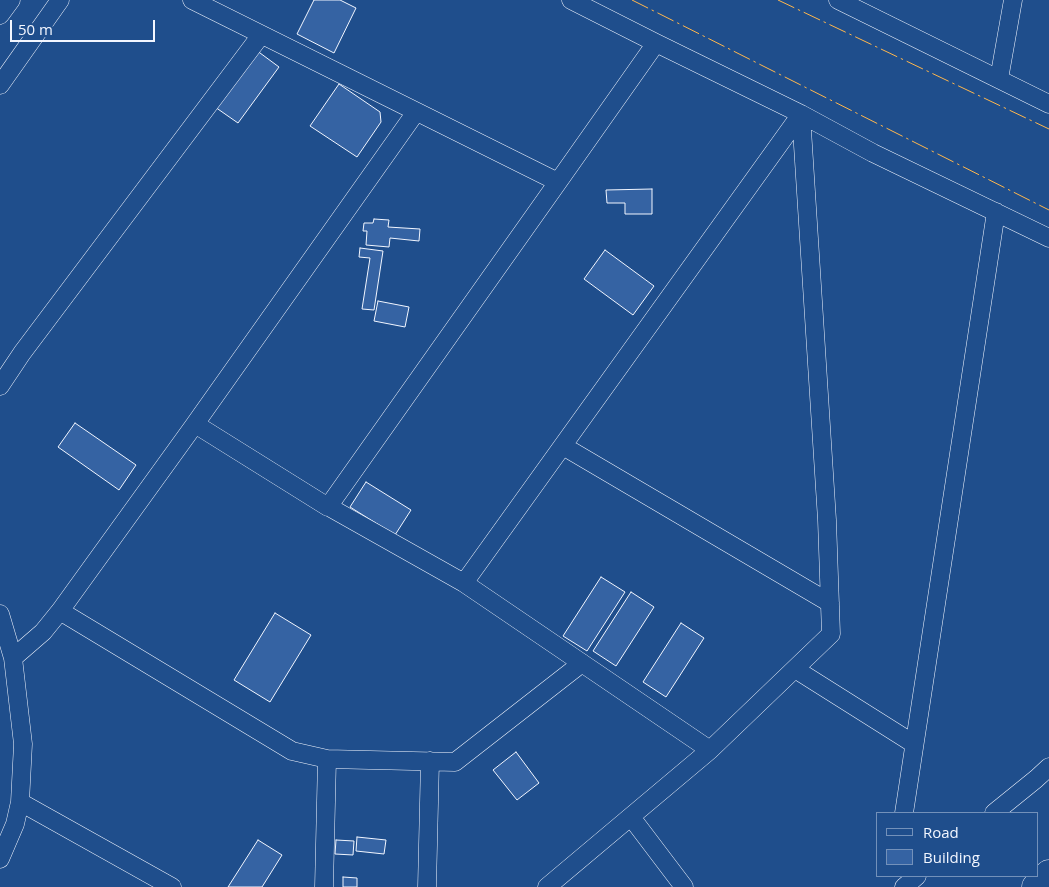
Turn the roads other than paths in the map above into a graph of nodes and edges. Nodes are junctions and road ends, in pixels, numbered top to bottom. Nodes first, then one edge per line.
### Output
1 (10, 0) edge
2 (60, 0) edge
3 (192, 0) edge
4 (571, 0) edge
5 (838, 0) edge
6 (1013, 0) edge
7 (0, 15) edge
8 (261, 35) junction
9 (656, 43) junction
10 (999, 79) junction
11 (0, 85) edge
12 (1049, 104) edge
13 (416, 112) junction
14 (801, 114) junction
15 (558, 182) junction
16 (996, 212) junction
17 (1049, 238) edge
18 (0, 386) edge
19 (195, 424) junction
20 (563, 446) junction
21 (325, 505) junction
22 (464, 583) junction
23 (830, 603) junction
24 (60, 611) junction
25 (0, 614) edge
26 (14, 658) junction
27 (582, 663) junction
28 (795, 668) junction
29 (914, 744) junction
30 (710, 750) junction
31 (327, 758) junction
32 (430, 761) junction
33 (1049, 766) edge
34 (20, 802) junction
35 (904, 812) edge
36 (995, 812) edge
37 (630, 816) junction
38 (0, 858) edge
39 (1049, 874) edge
40 (917, 877) edge
41 (172, 887) edge
42 (324, 887) edge
43 (427, 887) edge
44 (547, 887) edge
45 (684, 887) edge
46 (904, 887) edge
47 (1036, 887) edge

1 - 7 street
2 - 11 street
3 - 8 street
4 - 9 street
5 - 10 street
6 - 10 street
8 - 13 street
8 - 18 street
9 - 14 street
9 - 15 street
10 - 12 street
13 - 15 street
13 - 19 street
14 - 16 street
14 - 20 street
14 - 23 street
15 - 21 street
16 - 17 street
16 - 29 street
19 - 21 street
19 - 24 street
20 - 22 street
20 - 23 street
21 - 22 street
22 - 27 street
23 - 28 street
24 - 26 street
24 - 31 street
25 - 26 street
26 - 34 street
27 - 30 street
27 - 32 street
28 - 29 street
28 - 30 street
29 - 35 street
30 - 37 street
31 - 32 street
31 - 42 street
32 - 43 street
33 - 36 street
34 - 38 street
34 - 41 street
37 - 44 street
37 - 45 street
39 - 47 highway
40 - 46 street

